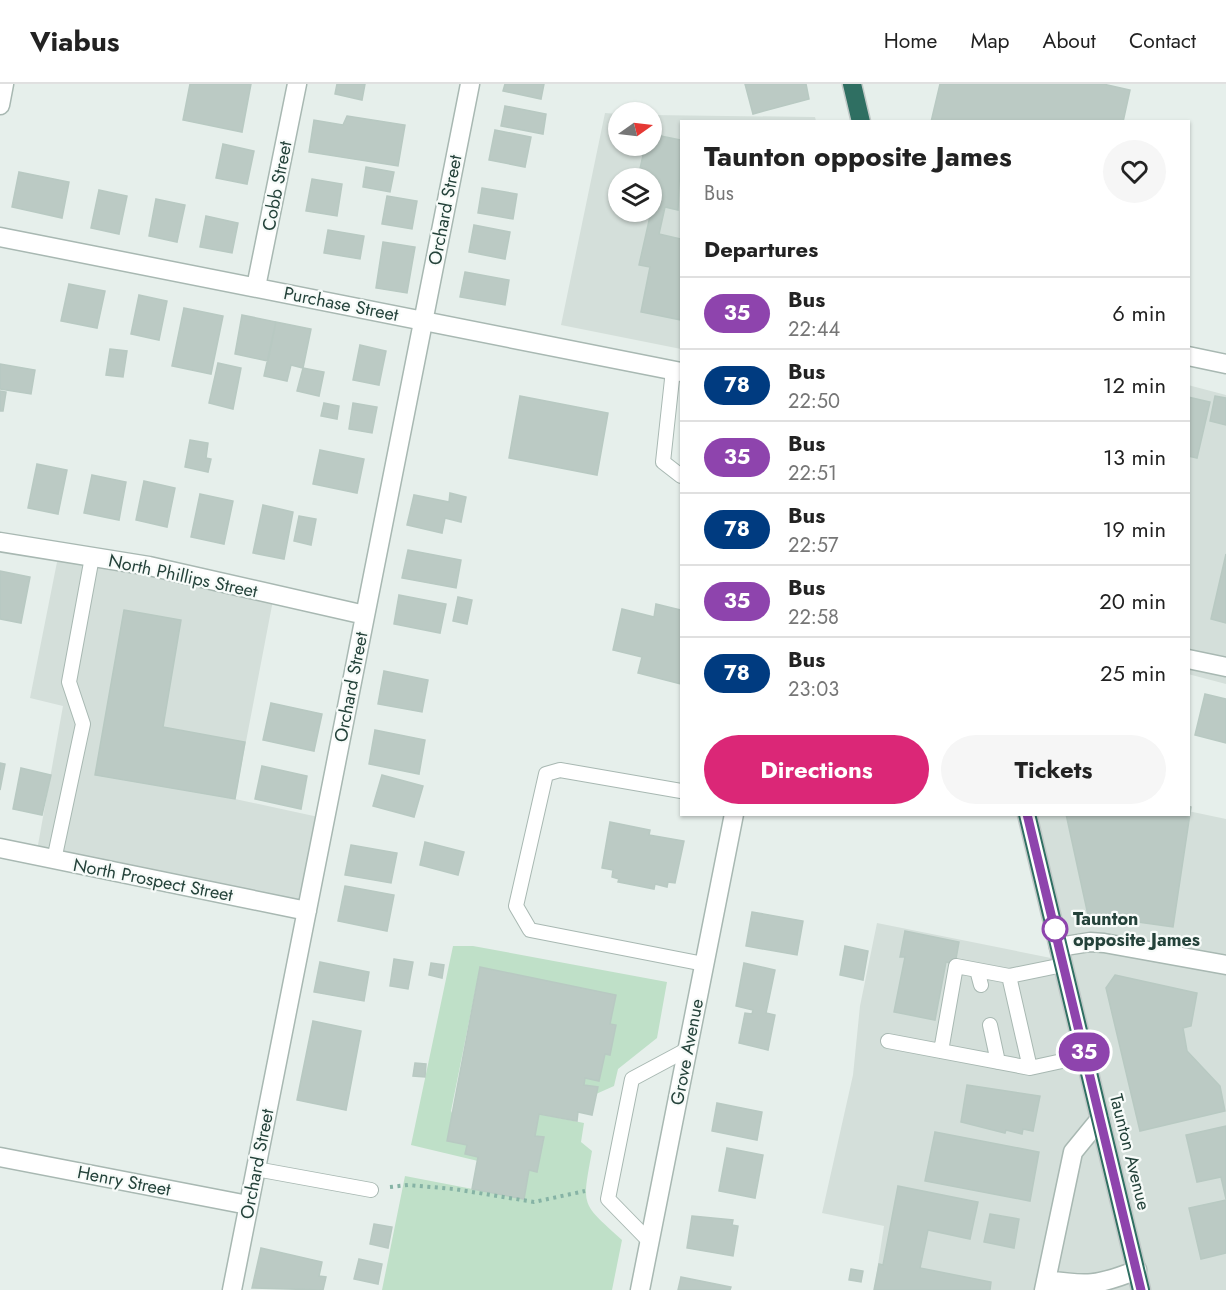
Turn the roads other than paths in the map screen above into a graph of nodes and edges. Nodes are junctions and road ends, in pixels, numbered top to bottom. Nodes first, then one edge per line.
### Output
1 (4, 84) edge
2 (297, 84) edge
3 (470, 84) edge
4 (852, 84) edge
5 (0, 105) edge
6 (861, 120) edge
7 (0, 237) edge
8 (256, 287) junction
9 (423, 320) junction
10 (1190, 356) edge
11 (1226, 364) edge
12 (677, 371) edge
13 (680, 475) edge
14 (0, 542) edge
15 (92, 557) junction
16 (365, 615) junction
17 (1190, 659) edge
18 (1226, 667) edge
19 (680, 790) edge
20 (734, 816) edge
21 (1027, 816) edge
22 (0, 848) edge
23 (54, 860) junction
24 (307, 911) junction
25 (1059, 947) junction
26 (705, 964) junction
27 (1226, 964) edge
28 (1063, 965) junction
29 (978, 970) junction
30 (1009, 976) junction
31 (981, 985) dead end
32 (990, 1025) dead end
33 (888, 1041) dead end
34 (688, 1049) junction
35 (941, 1051) junction
36 (1085, 1056) junction
37 (998, 1062) junction
38 (1030, 1068) junction
39 (1100, 1119) junction
40 (0, 1157) edge
41 (256, 1169) junction
42 (371, 1190) road end
43 (248, 1205) junction
44 (650, 1242) junction
45 (1137, 1270) junction
46 (1045, 1285) edge
47 (232, 1290) edge
48 (640, 1290) edge
49 (1141, 1290) edge

1 - 5 street
2 - 8 street, Cobb Street
3 - 9 street, Orchard Street
4 - 6 highway
7 - 8 street, Purchase Street
8 - 9 street, Purchase Street
9 - 12 street, Purchase Street
9 - 16 street, Orchard Street
10 - 11 street
12 - 13 lane
14 - 15 street, North Phillips Street
15 - 16 street, North Phillips Street
15 - 23 lane
16 - 24 street, Orchard Street
17 - 18 street
19 - 26 lane
20 - 26 street, Grove Avenue
21 - 25 highway, Taunton Avenue
22 - 23 street, North Prospect Street
23 - 24 street, North Prospect Street
24 - 41 street, Orchard Street
25 - 27 street
25 - 28 highway, Taunton Avenue
26 - 34 street, Grove Avenue
28 - 30 lane
28 - 36 highway, Taunton Avenue
29 - 30 lane
29 - 31 lane
29 - 35 lane
30 - 38 lane
32 - 37 lane
33 - 35 lane
34 - 44 street, Grove Avenue
34 - 44 lane
35 - 37 lane
36 - 38 lane
36 - 39 highway, Taunton Avenue
37 - 38 lane
39 - 45 highway, Taunton Avenue
39 - 46 street
40 - 43 street, Henry Street
41 - 42 lane
41 - 43 street, Orchard Street
43 - 47 street, Orchard Street
44 - 48 street, Grove Avenue
45 - 46 street
45 - 49 highway, Taunton Avenue

